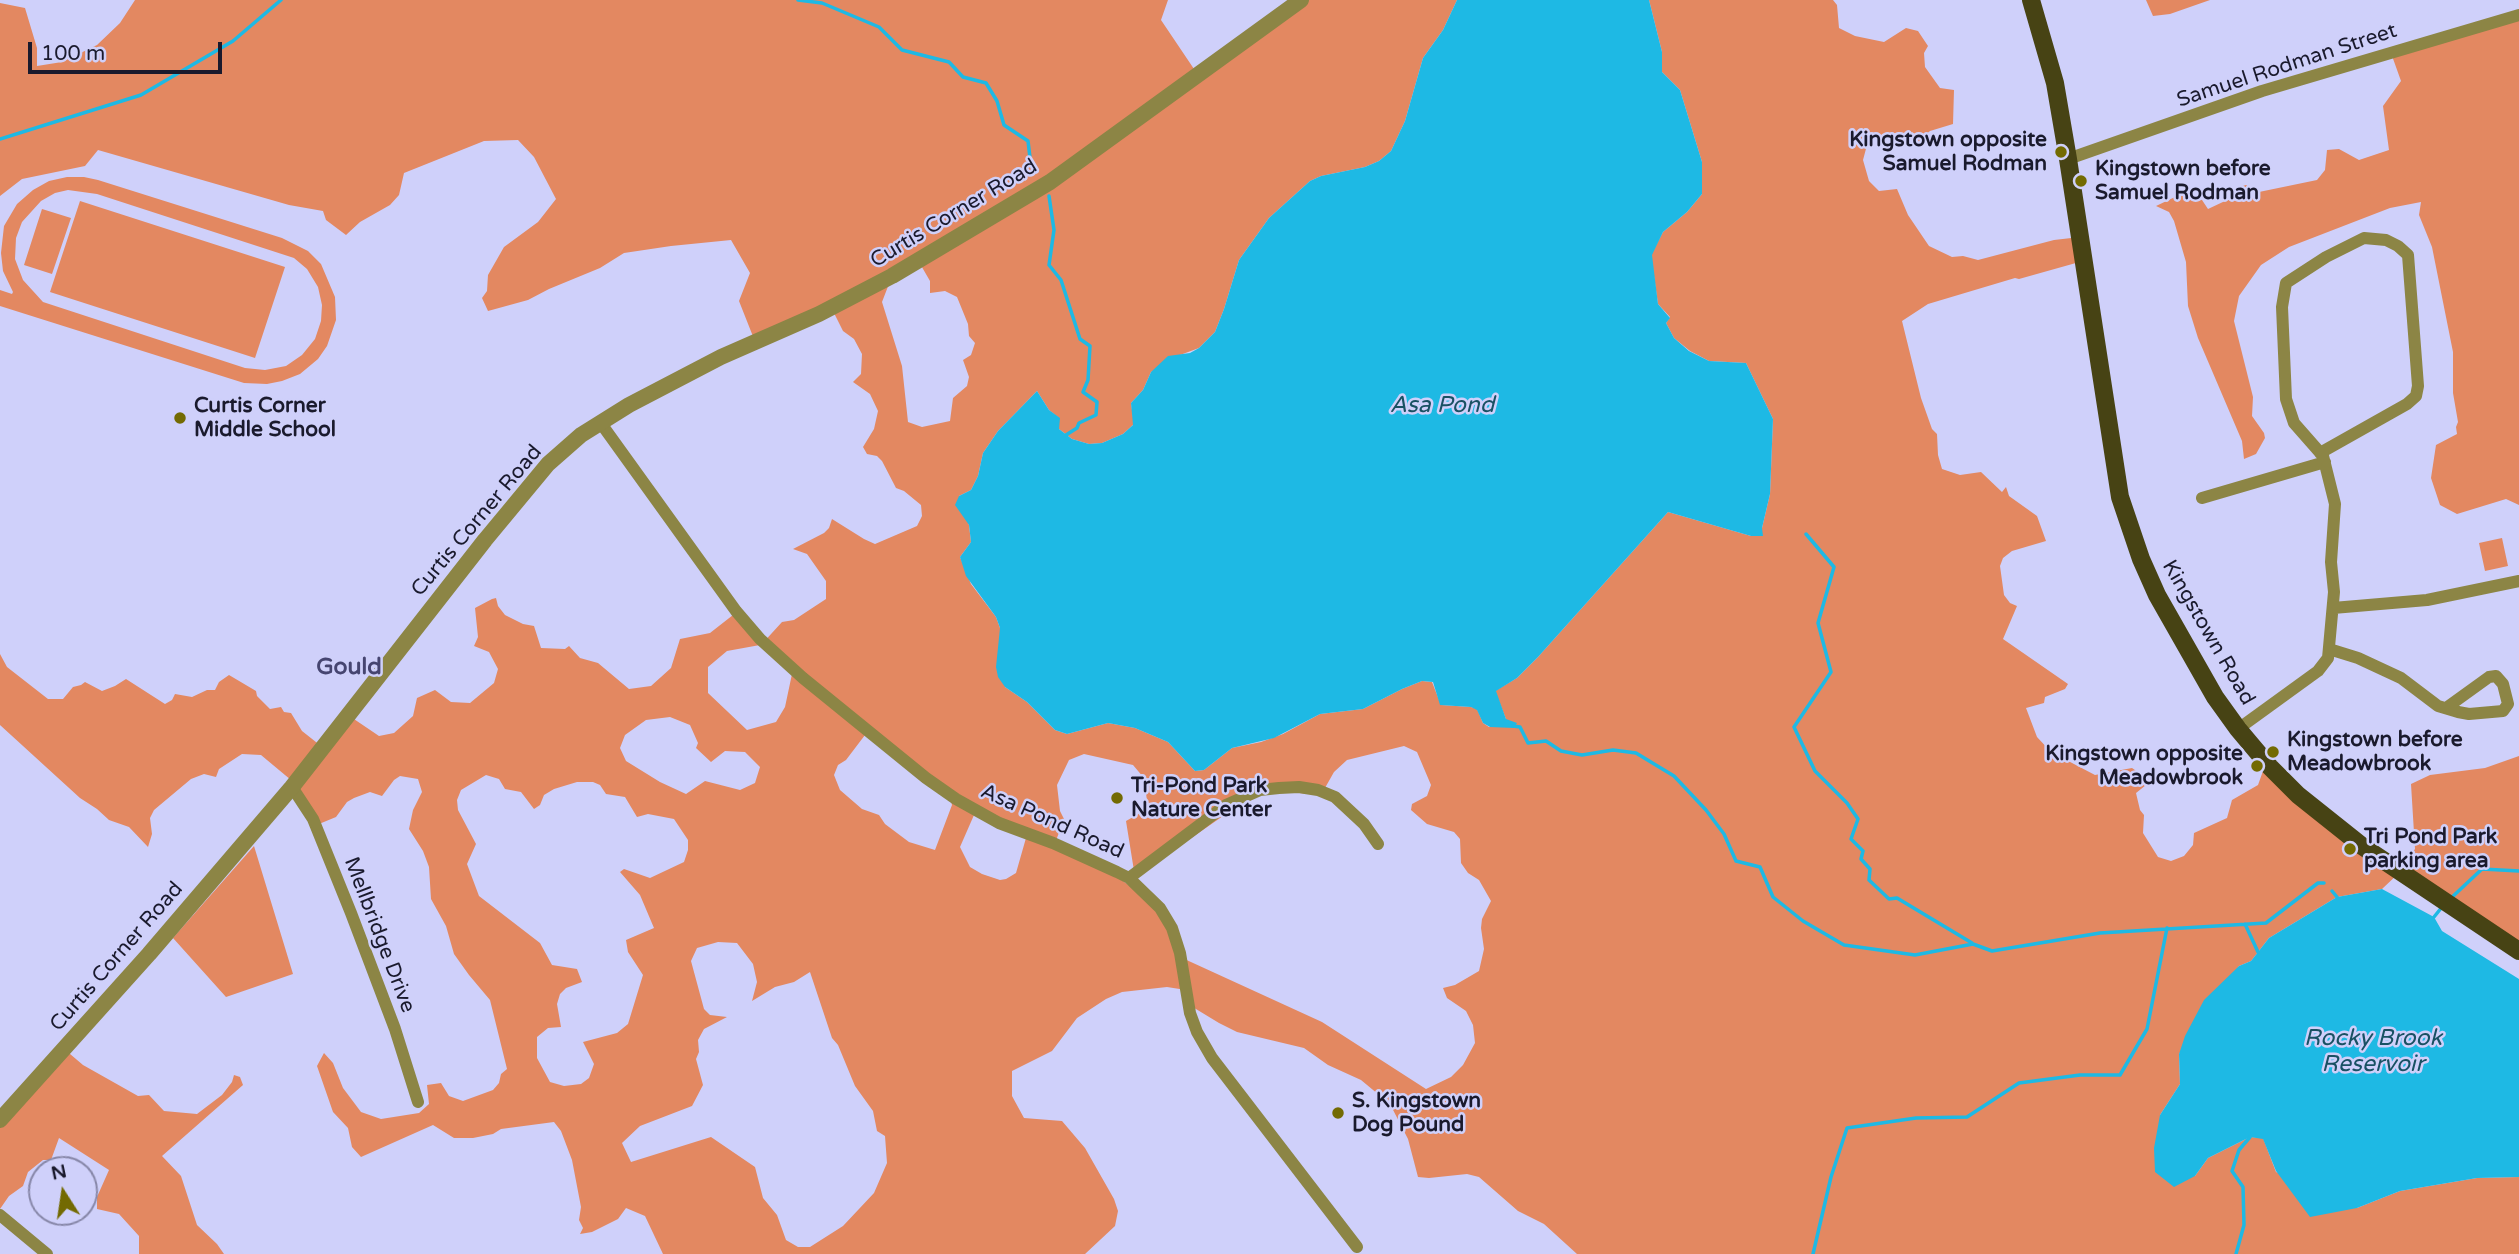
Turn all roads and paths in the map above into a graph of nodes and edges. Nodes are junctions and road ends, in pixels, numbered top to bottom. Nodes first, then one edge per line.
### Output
1 (1301, 0) edge
2 (2031, 0) edge
3 (2519, 15) edge
4 (2068, 159) junction
5 (600, 422) junction
6 (2322, 457) junction
7 (2202, 498) dead end
8 (2519, 582) edge
9 (2333, 608) junction
10 (2329, 649) junction
11 (2446, 708) junction
12 (2238, 729) junction
13 (292, 787) junction
14 (1378, 844) dead end
15 (1129, 878) junction
16 (2519, 951) edge
17 (418, 1102) dead end
18 (0, 1120) edge
19 (0, 1215) edge
20 (1357, 1247) dead end
21 (47, 1254) edge

1 - 5 street, Curtis Corner Road
2 - 4 main road, Kingstown Road
3 - 4 street, Samuel Rodman Street
4 - 12 main road, Kingstown Road
5 - 13 street, Curtis Corner Road
5 - 15 street, Asa Pond Road
6 - 6 street
6 - 7 street
6 - 9 street
8 - 9 street
9 - 10 street
10 - 11 street
10 - 12 street
11 - 11 street
12 - 16 main road, Kingstown Road
13 - 17 street, Mellbridge Drive
13 - 18 street, Curtis Corner Road
14 - 15 street
15 - 20 street, Asa Pond Road
19 - 21 street

